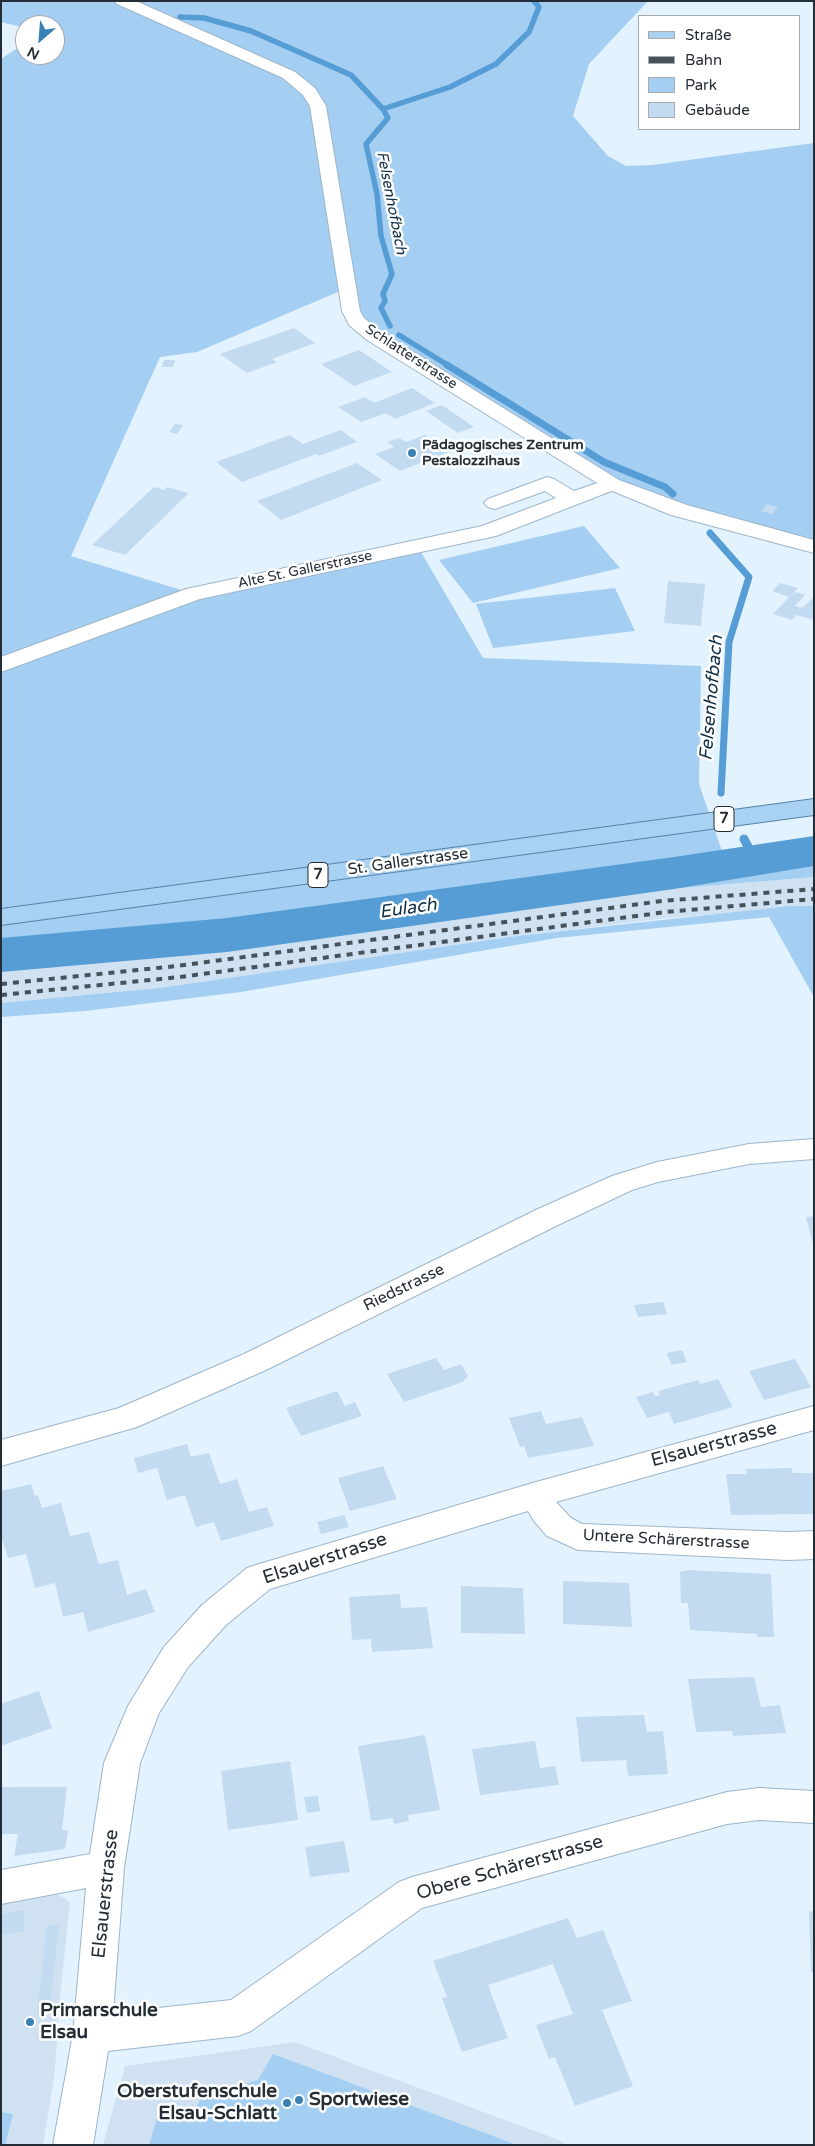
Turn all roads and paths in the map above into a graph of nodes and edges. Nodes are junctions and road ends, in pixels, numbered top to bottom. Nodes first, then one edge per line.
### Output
1 (122, 1) edge
2 (612, 484) junction
3 (572, 499) junction
4 (495, 503) dead end
5 (814, 547) edge
6 (1, 665) edge
7 (814, 807) edge
8 (1, 917) edge
9 (814, 1148) edge
10 (814, 1418) edge
11 (1, 1453) edge
12 (536, 1495) junction
13 (814, 1545) edge
14 (814, 1807) edge
15 (106, 1868) junction
16 (1, 1887) edge
17 (92, 2034) junction
18 (73, 2145) edge

1 - 2 street, Schlatterstrasse
2 - 3 street, Alte St. Gallerstrasse
2 - 5 street, Schlatterstrasse
3 - 4 street
3 - 6 street, Alte St. Gallerstrasse
7 - 8 main road, St. Gallerstrasse / 7
9 - 11 street, Riedstrasse
10 - 12 street, Elsauerstrasse
12 - 13 street, Untere Schärerstrasse
12 - 15 street, Elsauerstrasse
14 - 17 street, Obere Schärerstrasse
15 - 16 street
15 - 17 street, Elsauerstrasse
17 - 18 street, Elsauerstrasse

